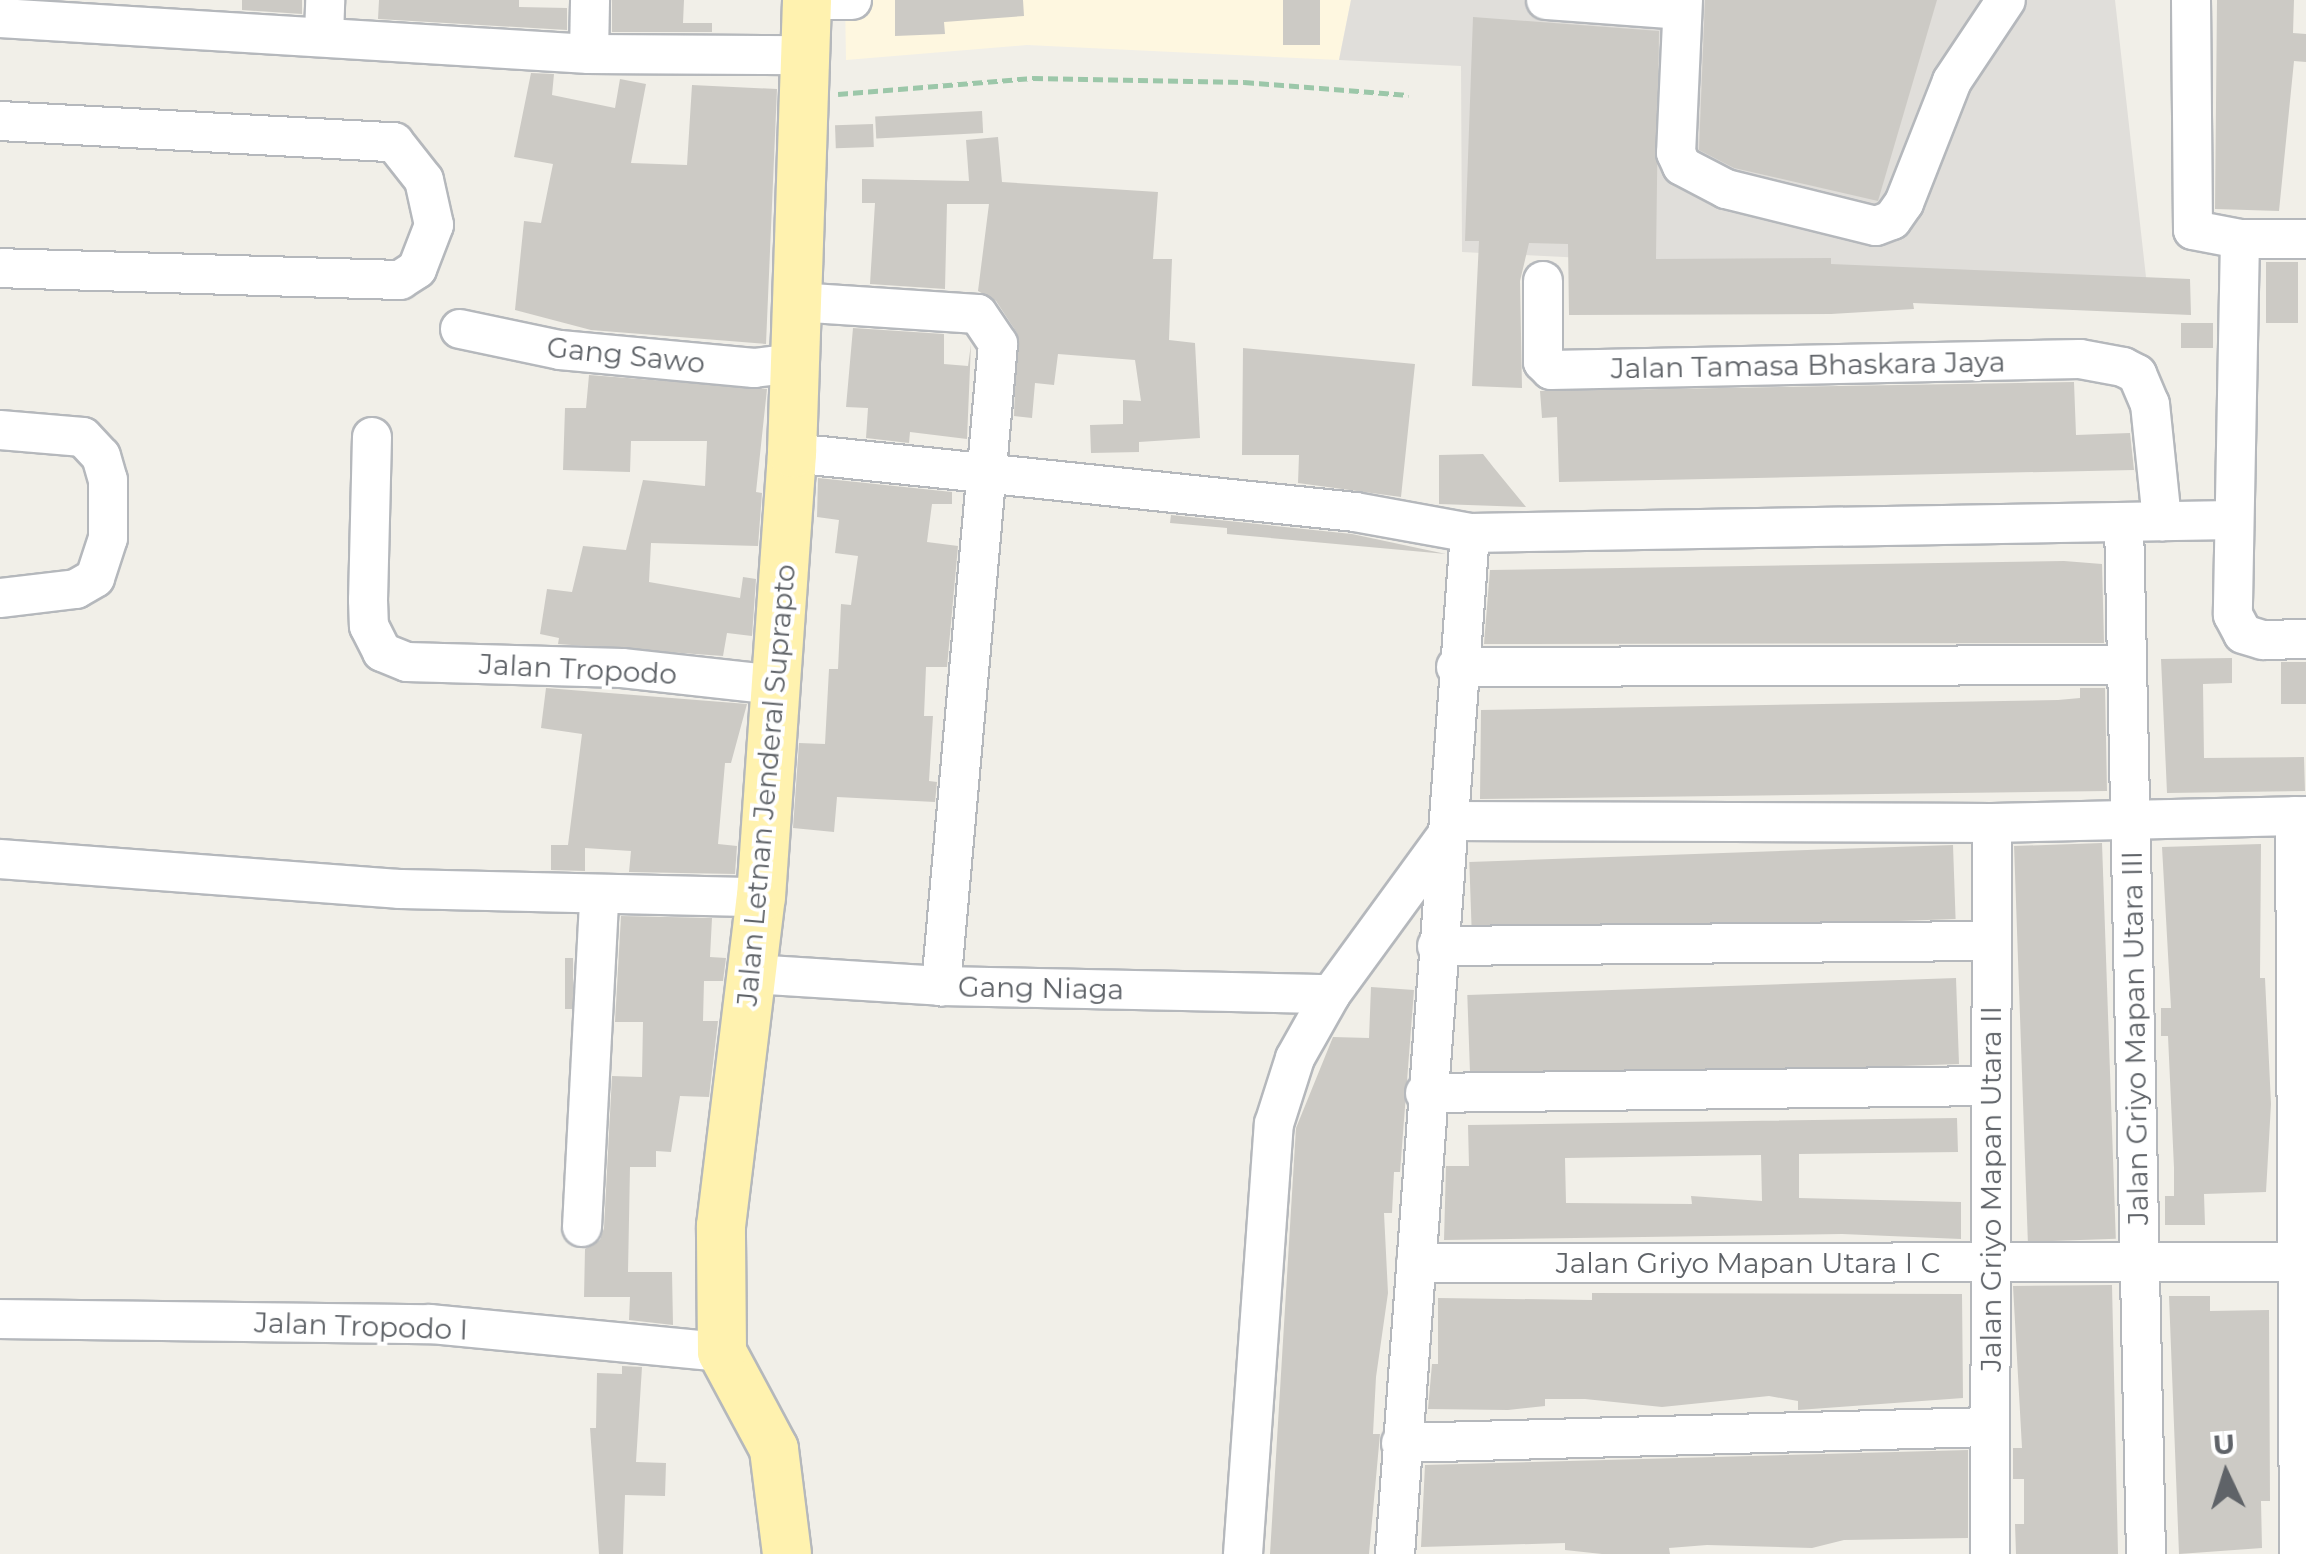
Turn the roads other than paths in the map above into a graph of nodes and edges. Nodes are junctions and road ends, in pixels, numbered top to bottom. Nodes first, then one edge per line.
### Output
1 (590, 0) edge
2 (806, 0) edge
3 (827, 0) edge
4 (852, 0) edge
5 (1546, 0) edge
6 (2006, 0) edge
7 (2191, 0) edge
8 (1682, 5) edge
9 (24, 12) edge
10 (179, 14) edge
11 (324, 18) edge
12 (590, 54) junction
13 (806, 76) junction
14 (0, 121) edge
15 (2240, 239) junction
16 (2306, 239) edge
17 (0, 268) edge
18 (1544, 282) dead end
19 (796, 302) junction
20 (460, 329) dead end
21 (792, 363) junction
22 (0, 430) edge
23 (372, 437) dead end
24 (792, 453) junction
25 (984, 476) junction
26 (2233, 520) junction
27 (2124, 522) junction
28 (2162, 522) junction
29 (1470, 533) junction
30 (0, 598) edge
31 (2306, 639) edge
32 (2127, 665) junction
33 (1456, 667) junction
34 (776, 685) junction
35 (2300, 816) edge
36 (2130, 817) junction
37 (1992, 823) junction
38 (1448, 829) junction
39 (0, 859) edge
40 (761, 897) junction
41 (599, 898) junction
42 (1991, 940) junction
43 (1437, 946) junction
44 (2301, 962) edge
45 (752, 974) junction
46 (941, 986) junction
47 (1332, 994) junction
48 (1991, 1086) junction
49 (1426, 1093) junction
50 (2301, 1106) edge
51 (582, 1227) dead end
52 (2140, 1262) junction
53 (2302, 1262) edge
54 (1416, 1263) junction
55 (1990, 1263) junction
56 (0, 1319) edge
57 (722, 1352) junction
58 (2302, 1420) edge
59 (1990, 1427) junction
60 (1401, 1443) junction
61 (786, 1554) edge
62 (1242, 1554) edge
63 (1395, 1554) edge
64 (1990, 1554) edge
65 (2146, 1554) edge
66 (2299, 1554) edge

1 - 12 street
2 - 13 main road, Jalan Letnan Jenderal Suprapto
3 - 4 street
5 - 8 street
6 - 8 street
7 - 15 street
9 - 10 street
10 - 11 street
11 - 12 street
12 - 13 street
13 - 19 main road, Jalan Letnan Jenderal Suprapto
14 - 17 street
15 - 16 street
15 - 26 street
18 - 28 street, Jalan Tamasa Bhaskara Jaya
19 - 21 main road, Jalan Letnan Jenderal Suprapto
19 - 25 street
20 - 21 street, Gang Sawo
21 - 24 main road, Jalan Letnan Jenderal Suprapto
22 - 30 street
23 - 34 street, Jalan Tropodo
24 - 25 street
24 - 34 main road, Jalan Letnan Jenderal Suprapto
25 - 29 street
25 - 46 street
26 - 28 street
26 - 31 street
27 - 28 street
27 - 29 street
27 - 32 street, Jalan Griyo Mapan Utara III
29 - 33 street
32 - 33 street
32 - 36 street, Jalan Griyo Mapan Utara III
33 - 38 street
34 - 40 main road, Jalan Letnan Jenderal Suprapto
35 - 36 street
35 - 44 street
36 - 37 street
36 - 52 street, Jalan Griyo Mapan Utara III
37 - 38 street
37 - 42 street, Jalan Griyo Mapan Utara II
38 - 43 street
38 - 47 street
39 - 41 street
40 - 41 street
40 - 45 main road, Jalan Letnan Jenderal Suprapto
41 - 51 street
42 - 43 street
42 - 48 street, Jalan Griyo Mapan Utara II
43 - 49 street
44 - 50 street
45 - 46 street, Gang Niaga
45 - 57 main road, Jalan Letnan Jenderal Suprapto
46 - 47 street, Gang Niaga
47 - 62 street
48 - 49 street
48 - 55 street, Jalan Griyo Mapan Utara II
49 - 54 street
50 - 53 street
52 - 53 street, Jalan Griyo Mapan Utara I C
52 - 55 street, Jalan Griyo Mapan Utara I C
52 - 65 street, Jalan Griyo Mapan Utara III
53 - 58 street
54 - 55 street, Jalan Griyo Mapan Utara I C
54 - 60 street
55 - 59 street, Jalan Griyo Mapan Utara II
56 - 57 street, Jalan Tropodo I
57 - 61 main road, Jalan Letnan Jenderal Suprapto
58 - 66 street
59 - 60 street
59 - 64 street, Jalan Griyo Mapan Utara II
60 - 63 street

